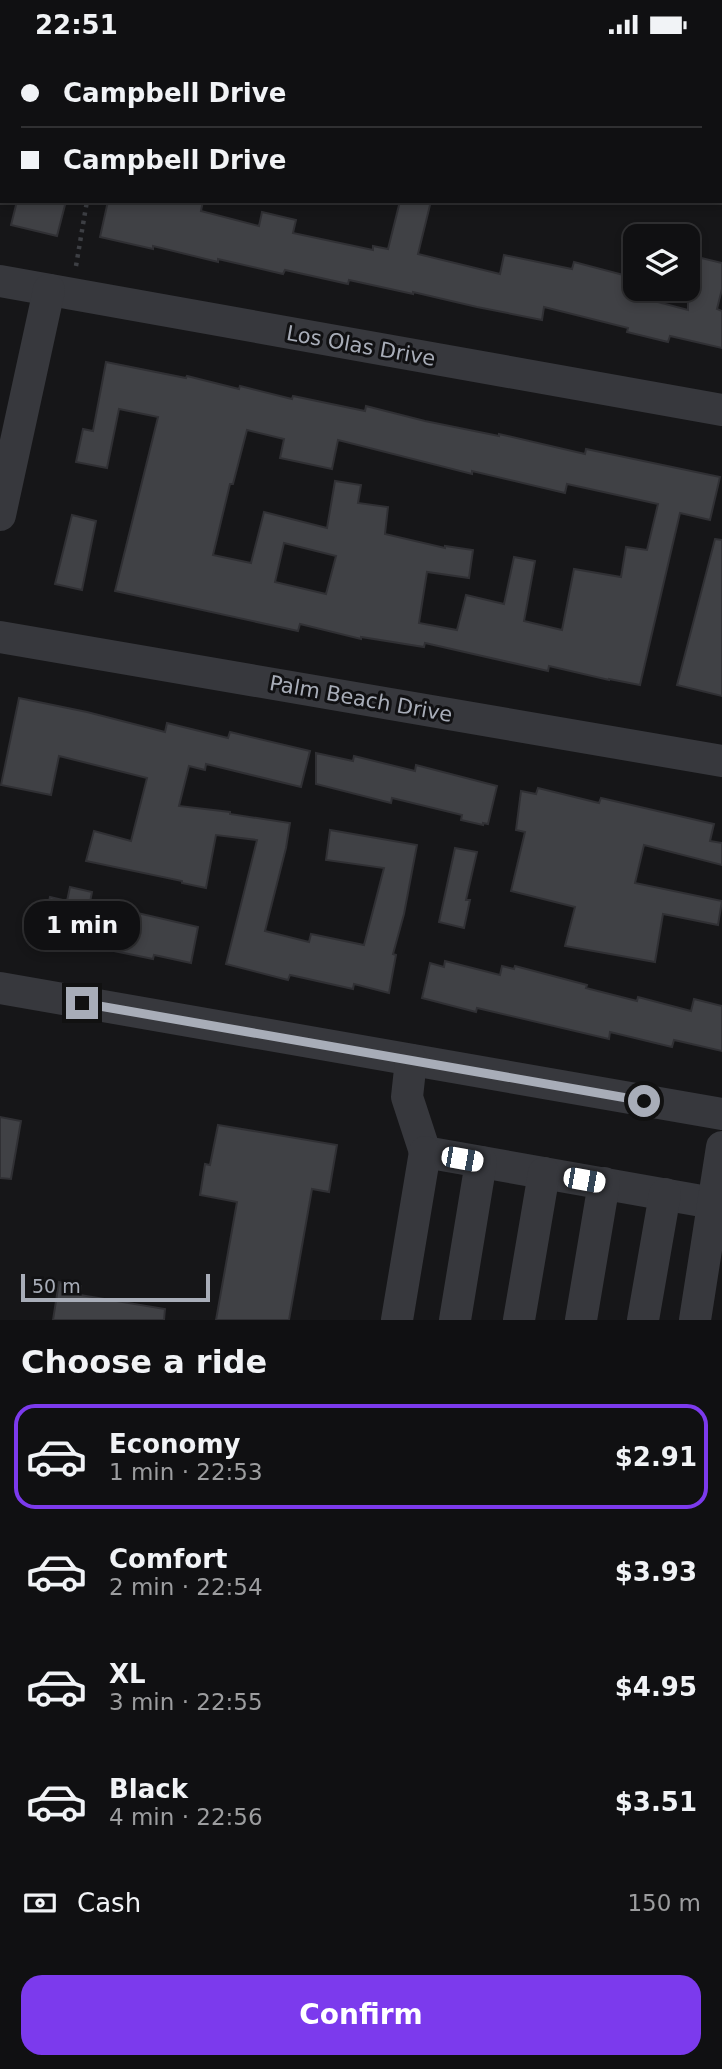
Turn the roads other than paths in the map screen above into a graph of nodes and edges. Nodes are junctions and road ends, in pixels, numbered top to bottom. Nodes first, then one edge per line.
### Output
1 (0, 281) edge
2 (60, 292) junction
3 (722, 410) edge
4 (0, 515) edge
5 (0, 636) edge
6 (722, 761) edge
7 (0, 988) edge
8 (411, 1060) junction
9 (722, 1114) edge
10 (722, 1147) edge
11 (425, 1152) junction
12 (481, 1162) junction
13 (544, 1173) junction
14 (604, 1183) junction
15 (665, 1194) junction
16 (713, 1203) junction
17 (397, 1320) edge
18 (455, 1320) edge
19 (519, 1320) edge
20 (581, 1320) edge
21 (643, 1320) edge
22 (695, 1320) edge

1 - 2 street, Los Olas Drive
2 - 3 street, Los Olas Drive
2 - 4 street
5 - 6 street, Palm Beach Drive
7 - 8 street
8 - 9 street
8 - 11 street
10 - 16 street
11 - 12 street
11 - 17 street
12 - 13 street
12 - 18 street
13 - 14 street
13 - 19 street
14 - 15 street
14 - 20 street
15 - 16 street
15 - 21 street
16 - 22 street

